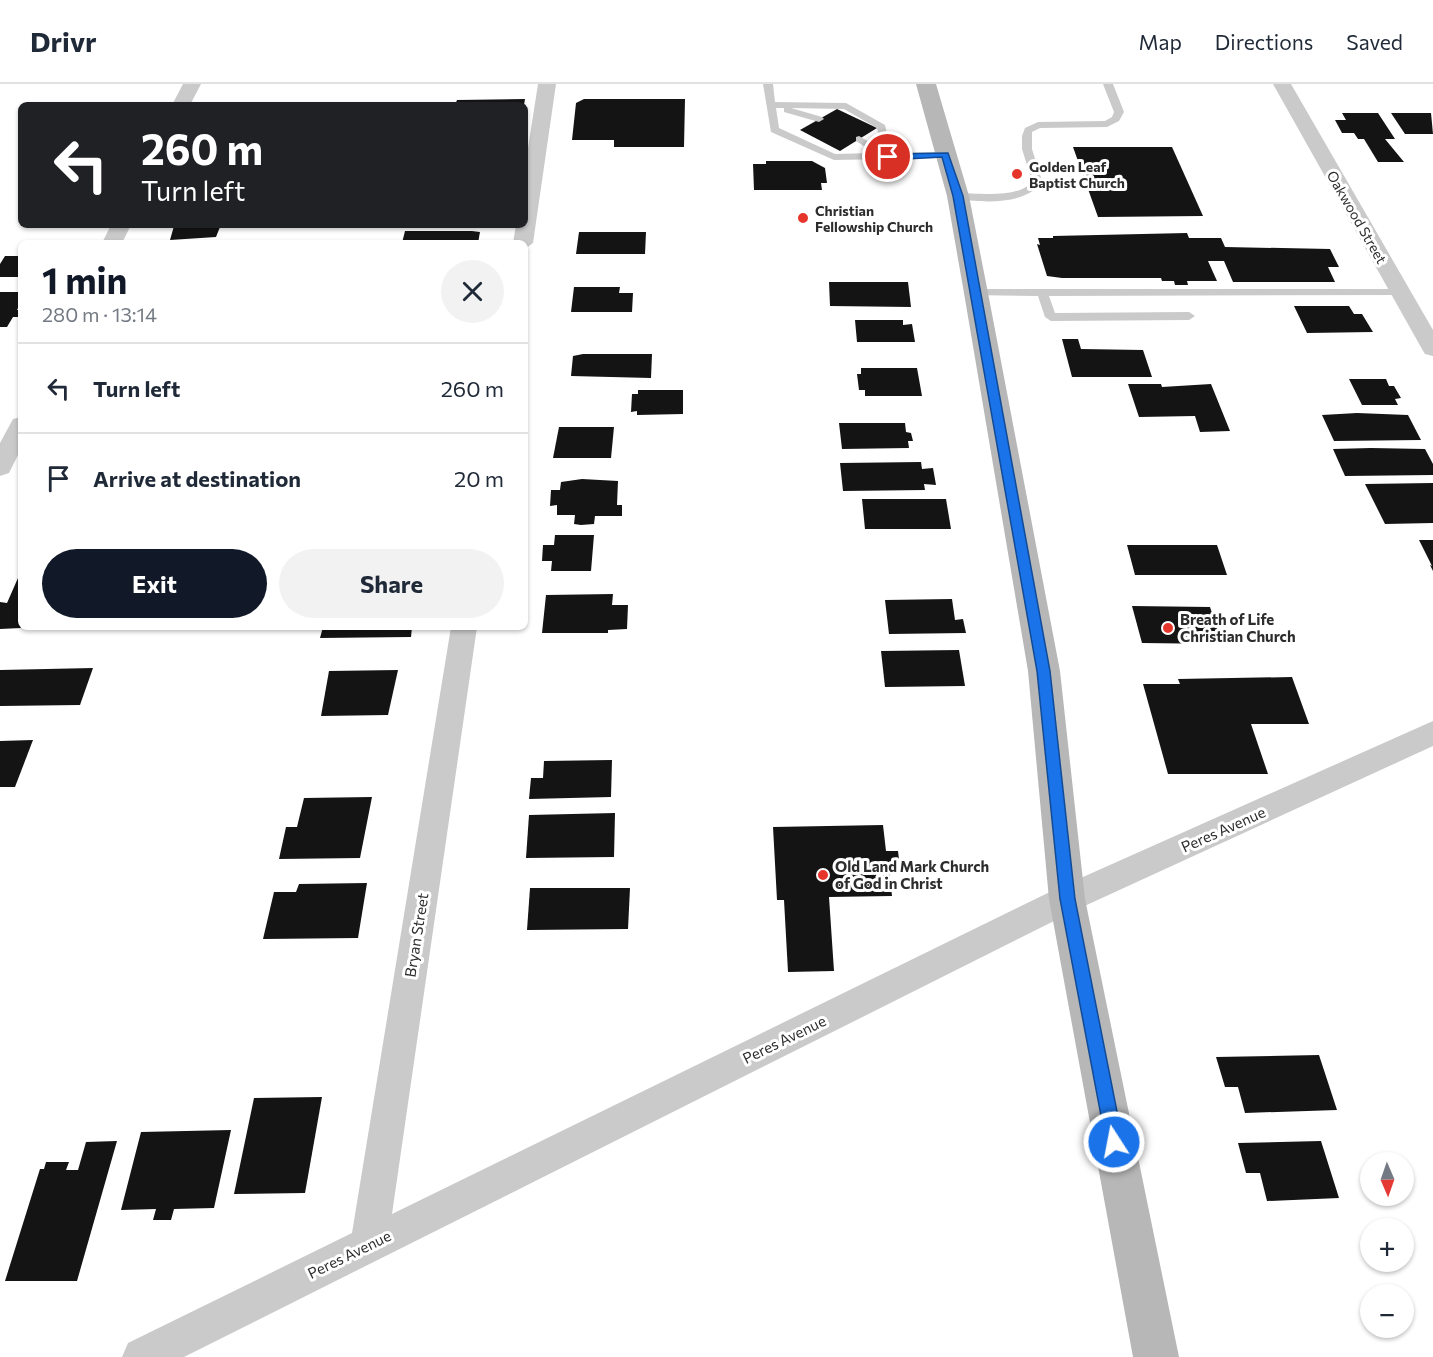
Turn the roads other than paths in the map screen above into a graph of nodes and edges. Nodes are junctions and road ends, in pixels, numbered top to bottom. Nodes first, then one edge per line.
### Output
1 (192, 84) edge
2 (547, 84) edge
3 (768, 84) edge
4 (926, 84) edge
5 (1108, 84) edge
6 (1282, 84) edge
7 (183, 102) edge
8 (770, 105) junction
9 (819, 119) dead end
10 (859, 139) dead end
11 (945, 155) junction
12 (888, 157) junction
13 (958, 196) junction
14 (528, 210) edge
15 (1400, 292) junction
16 (976, 293) junction
17 (1042, 293) junction
18 (1189, 316) dead end
19 (1433, 350) edge
20 (18, 431) edge
21 (0, 467) edge
22 (464, 630) edge
23 (1433, 733) edge
24 (1067, 899) junction
25 (369, 1244) junction
26 (142, 1357) edge
27 (1156, 1357) edge

1 - 7 street
2 - 14 street
3 - 8 lane
4 - 11 main road
5 - 13 lane
6 - 15 street, Oakwood Street
8 - 9 lane
8 - 12 lane
8 - 12 lane
10 - 12 lane
11 - 12 lane
11 - 13 main road
13 - 16 main road
15 - 17 lane
15 - 19 street, Oakwood Street
16 - 17 lane
16 - 24 main road
17 - 18 lane
20 - 21 street
22 - 25 street, Bryan Street
23 - 24 street, Peres Avenue
24 - 25 street, Peres Avenue
24 - 27 main road
25 - 26 street, Peres Avenue

